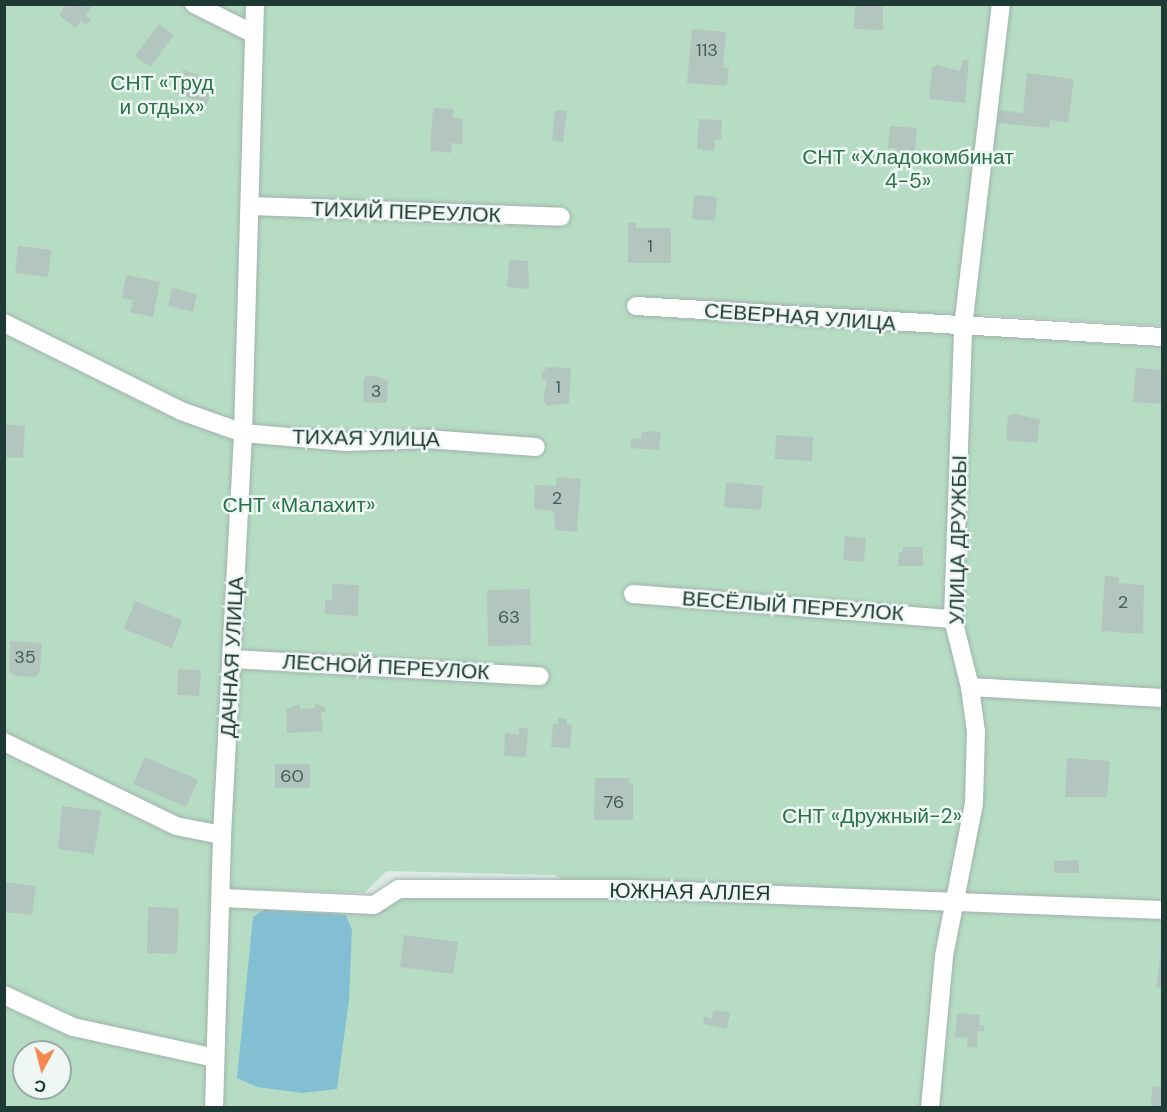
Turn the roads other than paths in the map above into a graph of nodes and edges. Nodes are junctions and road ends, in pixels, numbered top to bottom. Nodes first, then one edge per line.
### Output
1 (194, 4) edge
2 (255, 4) edge
3 (1001, 4) edge
4 (254, 34) junction
5 (252, 206) junction
6 (561, 217) dead end
7 (636, 306) dead end
8 (4, 323) edge
9 (963, 327) junction
10 (1162, 337) edge
11 (243, 432) junction
12 (536, 447) dead end
13 (633, 594) dead end
14 (953, 619) junction
15 (232, 659) junction
16 (540, 676) dead end
17 (970, 687) junction
18 (1162, 698) edge
19 (4, 742) edge
20 (222, 835) junction
21 (221, 898) junction
22 (958, 899) junction
23 (1162, 910) edge
24 (4, 996) edge
25 (215, 1058) junction
26 (214, 1107) edge
27 (930, 1107) edge

1 - 4 street
2 - 4 street, ДАЧНАЯ УЛИЦА
3 - 9 street, УЛИЦА ДРУЖБЫ
4 - 5 street, ДАЧНАЯ УЛИЦА
5 - 6 street, ТИХИЙ ПЕРЕУЛОК
5 - 11 street, ДАЧНАЯ УЛИЦА
7 - 9 street, СЕВЕРНАЯ УЛИЦА
8 - 11 street, ТИХАЯ УЛИЦА
9 - 10 street, СЕВЕРНАЯ УЛИЦА
9 - 14 street, УЛИЦА ДРУЖБЫ
11 - 12 street, ТИХАЯ УЛИЦА
11 - 15 street, ДАЧНАЯ УЛИЦА
13 - 14 street, ВЕСЁЛЫЙ ПЕРЕУЛОК
14 - 17 street, УЛИЦА ДРУЖБЫ
15 - 16 street, ЛЕСНОЙ ПЕРЕУЛОК
15 - 20 street, ДАЧНАЯ УЛИЦА
17 - 18 street
17 - 22 street, УЛИЦА ДРУЖБЫ
19 - 20 street
20 - 21 street, ДАЧНАЯ УЛИЦА
21 - 22 street, ЮЖНАЯ АЛЛЕЯ
21 - 25 street, ДАЧНАЯ УЛИЦА
22 - 23 street, ЮЖНАЯ АЛЛЕЯ
22 - 27 street, УЛИЦА ДРУЖБЫ
24 - 25 street
25 - 26 street, ДАЧНАЯ УЛИЦА

